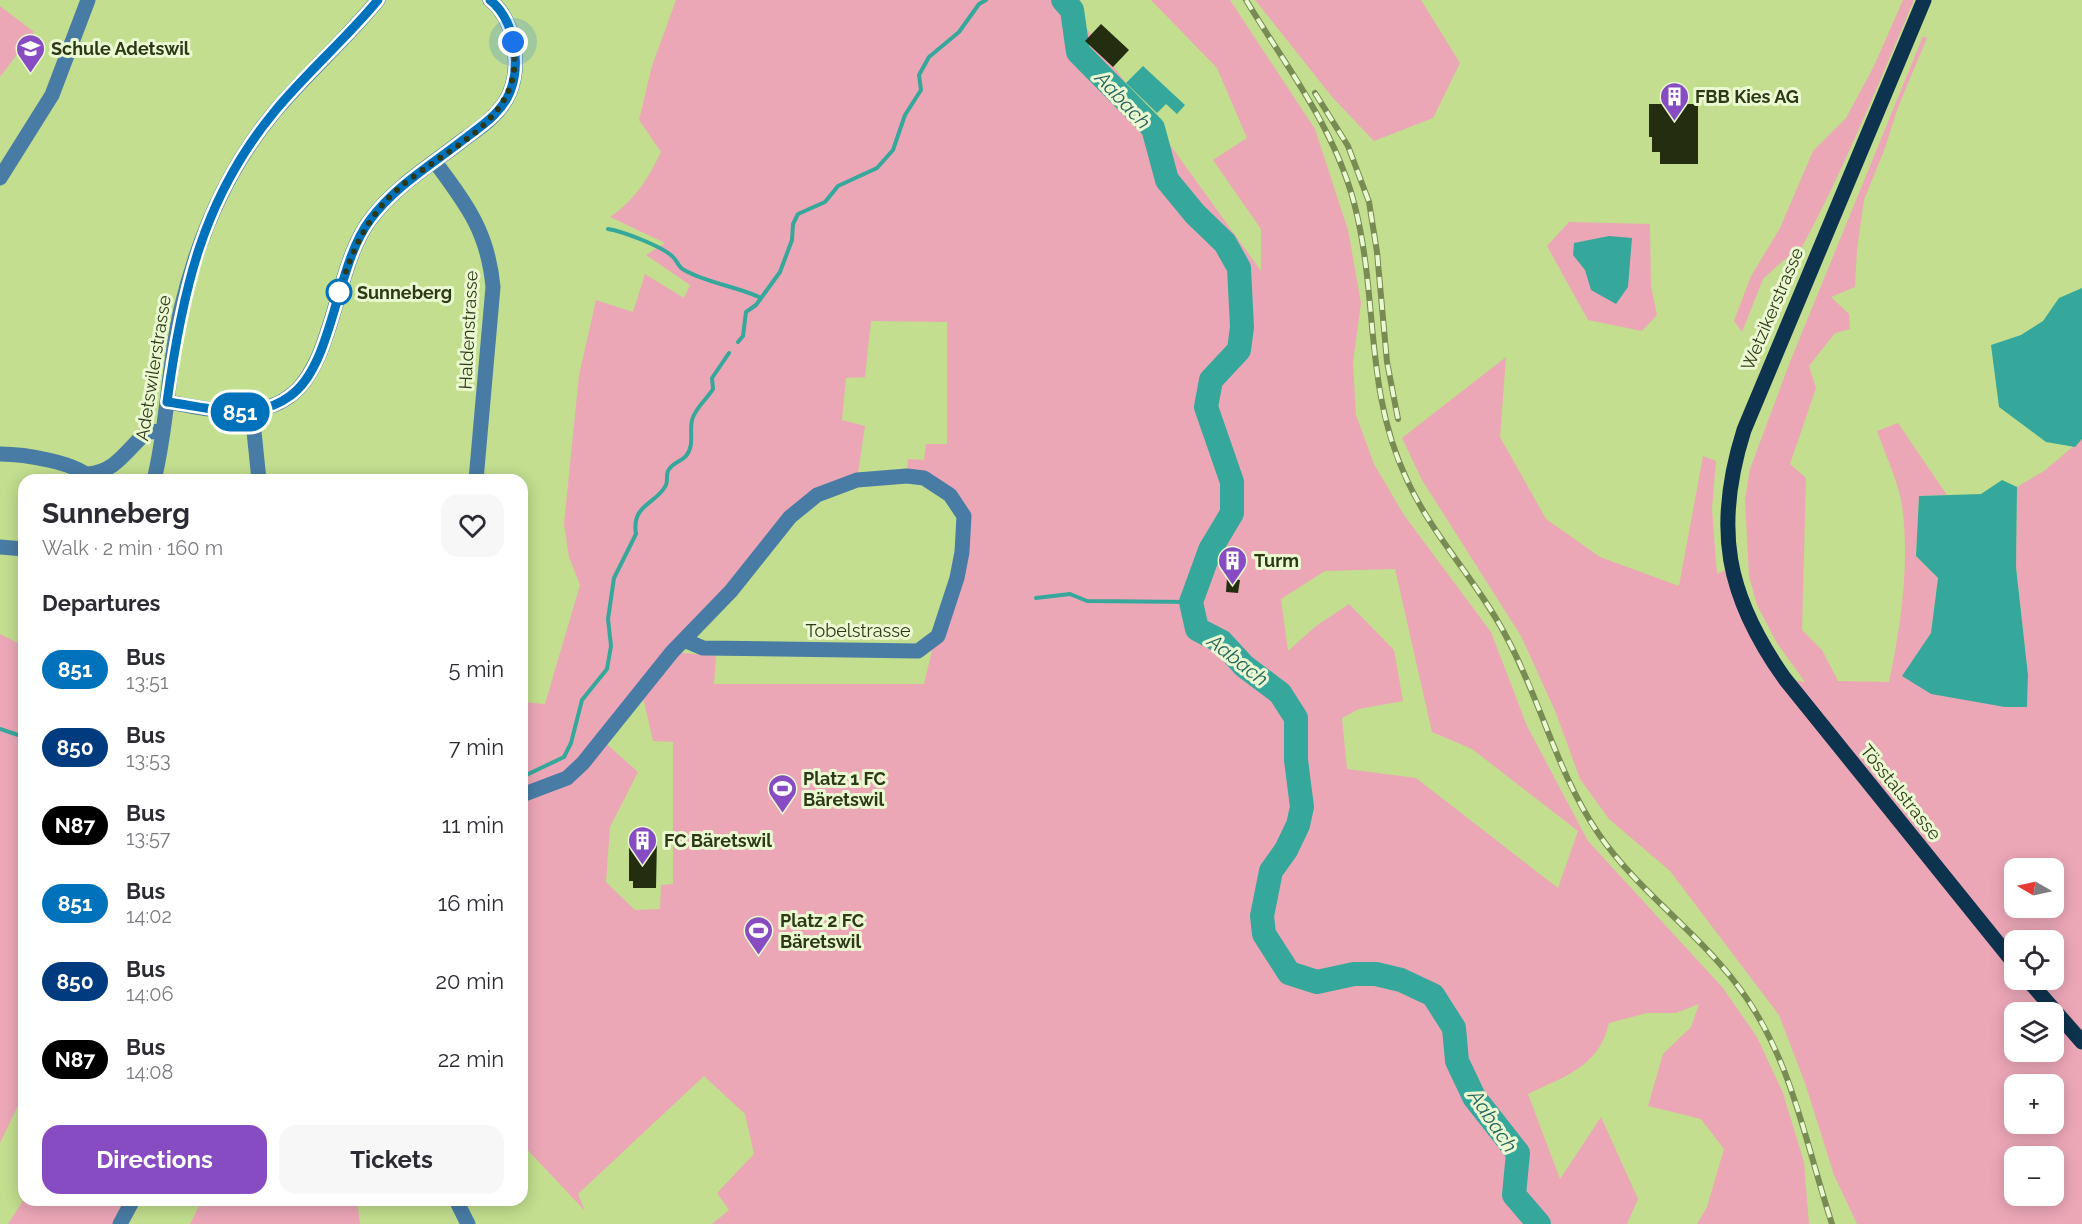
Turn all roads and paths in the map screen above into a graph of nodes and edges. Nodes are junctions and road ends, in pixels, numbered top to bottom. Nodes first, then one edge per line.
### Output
1 (88, 0) edge
2 (378, 0) edge
3 (1924, 0) edge
4 (496, 2) edge
5 (435, 162) junction
6 (0, 178) edge
7 (167, 402) junction
8 (252, 412) junction
9 (162, 431) junction
10 (0, 454) edge
11 (84, 474) edge
12 (98, 474) edge
13 (155, 474) edge
14 (258, 474) edge
15 (477, 474) edge
16 (0, 548) edge
17 (18, 549) edge
18 (684, 640) junction
19 (1760, 644) joint
20 (528, 793) edge
21 (2004, 951) edge
22 (2037, 990) edge
23 (2082, 1042) edge
24 (130, 1206) edge
25 (459, 1206) edge
26 (120, 1224) edge
27 (468, 1224) edge

1 - 6 street
2 - 7 street, Adetswilerstrasse
3 - 19 main road, Wetzikerstrasse
4 - 5 street
5 - 8 street
5 - 15 street, Haldenstrasse
7 - 8 street
7 - 9 street, Adetswilerstrasse
8 - 14 street
9 - 12 street
9 - 13 street, Adetswilerstrasse
10 - 11 street
16 - 17 street
18 - 18 street, Tobelstrasse
18 - 20 street, Tobelstrasse
19 - 21 main road, Tösstalstrasse
22 - 23 main road
24 - 26 street
25 - 27 street

